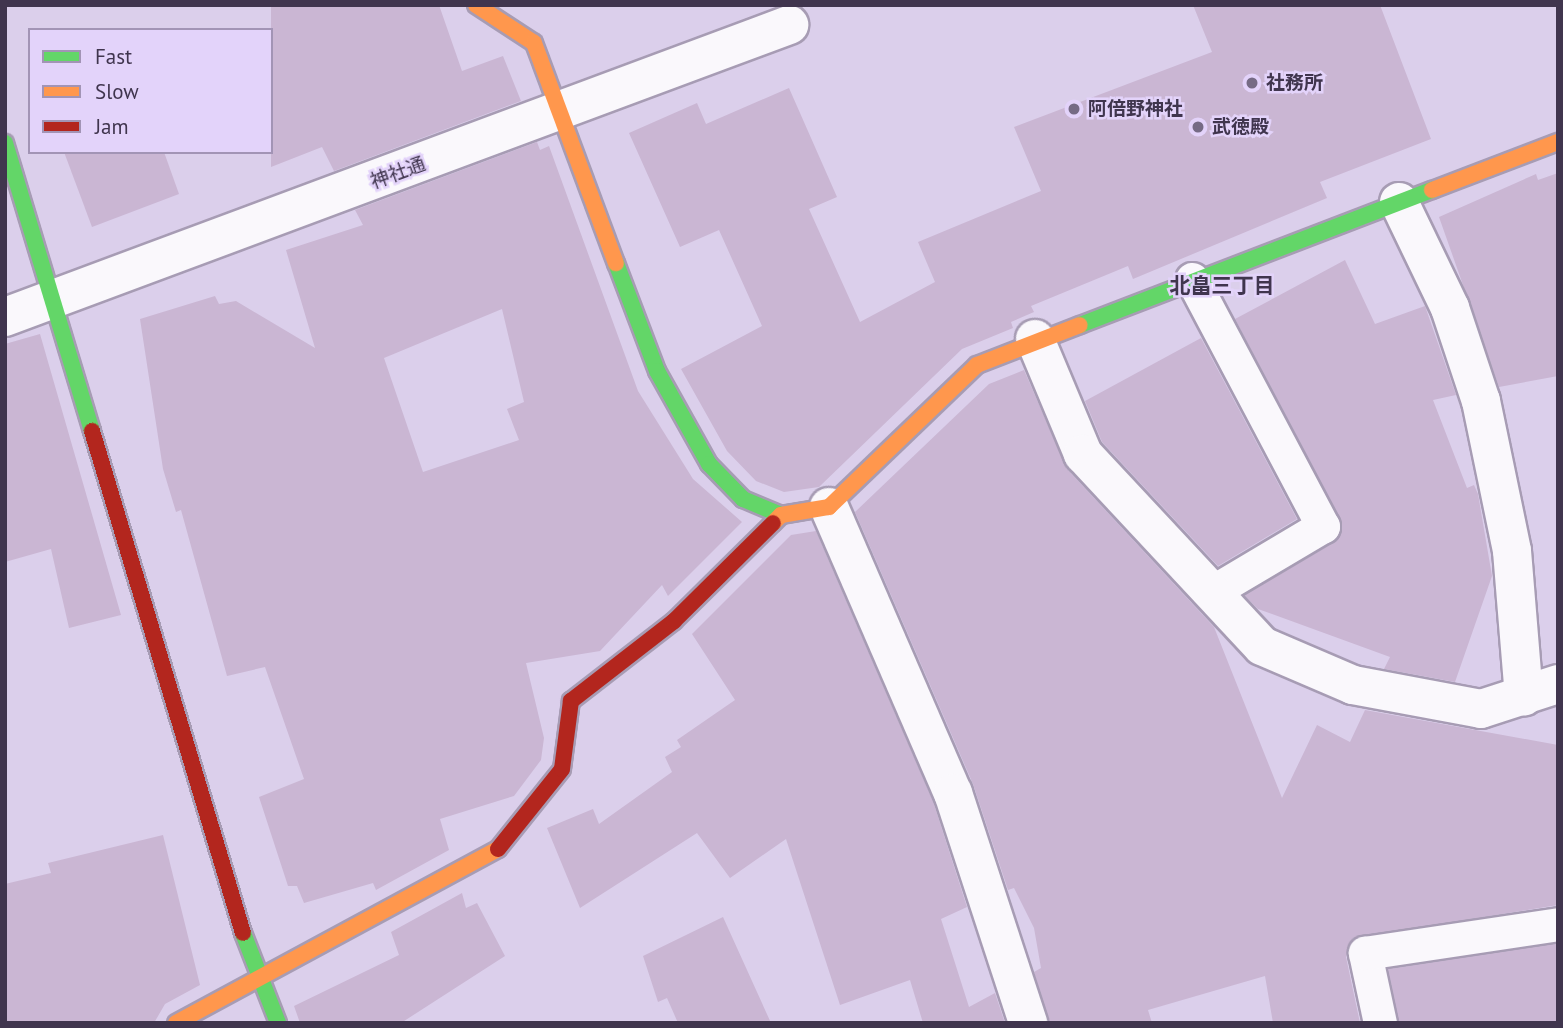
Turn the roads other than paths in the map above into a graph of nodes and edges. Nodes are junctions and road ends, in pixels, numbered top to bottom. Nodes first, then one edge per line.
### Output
1 (476, 5) edge
2 (789, 25) dead end
3 (560, 114) junction
4 (1558, 142) edge
5 (5, 143) edge
6 (1399, 202) junction
7 (1192, 279) junction
8 (55, 299) junction
9 (5, 317) edge
10 (1035, 339) junction
11 (829, 508) junction
12 (781, 515) junction
13 (1212, 592) junction
14 (1541, 690) edge
15 (1558, 924) edge
16 (258, 982) junction
17 (176, 1023) edge
18 (278, 1023) edge
19 (1028, 1023) edge
20 (1380, 1023) edge

1 - 3 street
2 - 3 street, 神社通
3 - 8 street, 神社通
3 - 12 street
4 - 6 street
5 - 8 street
6 - 7 street
6 - 14 street
7 - 10 street
7 - 13 lane
8 - 9 street, 神社通
8 - 16 street
10 - 11 street
10 - 13 street
11 - 12 street
11 - 19 street
12 - 16 street
13 - 14 street
15 - 20 lane
16 - 17 street
16 - 18 street

